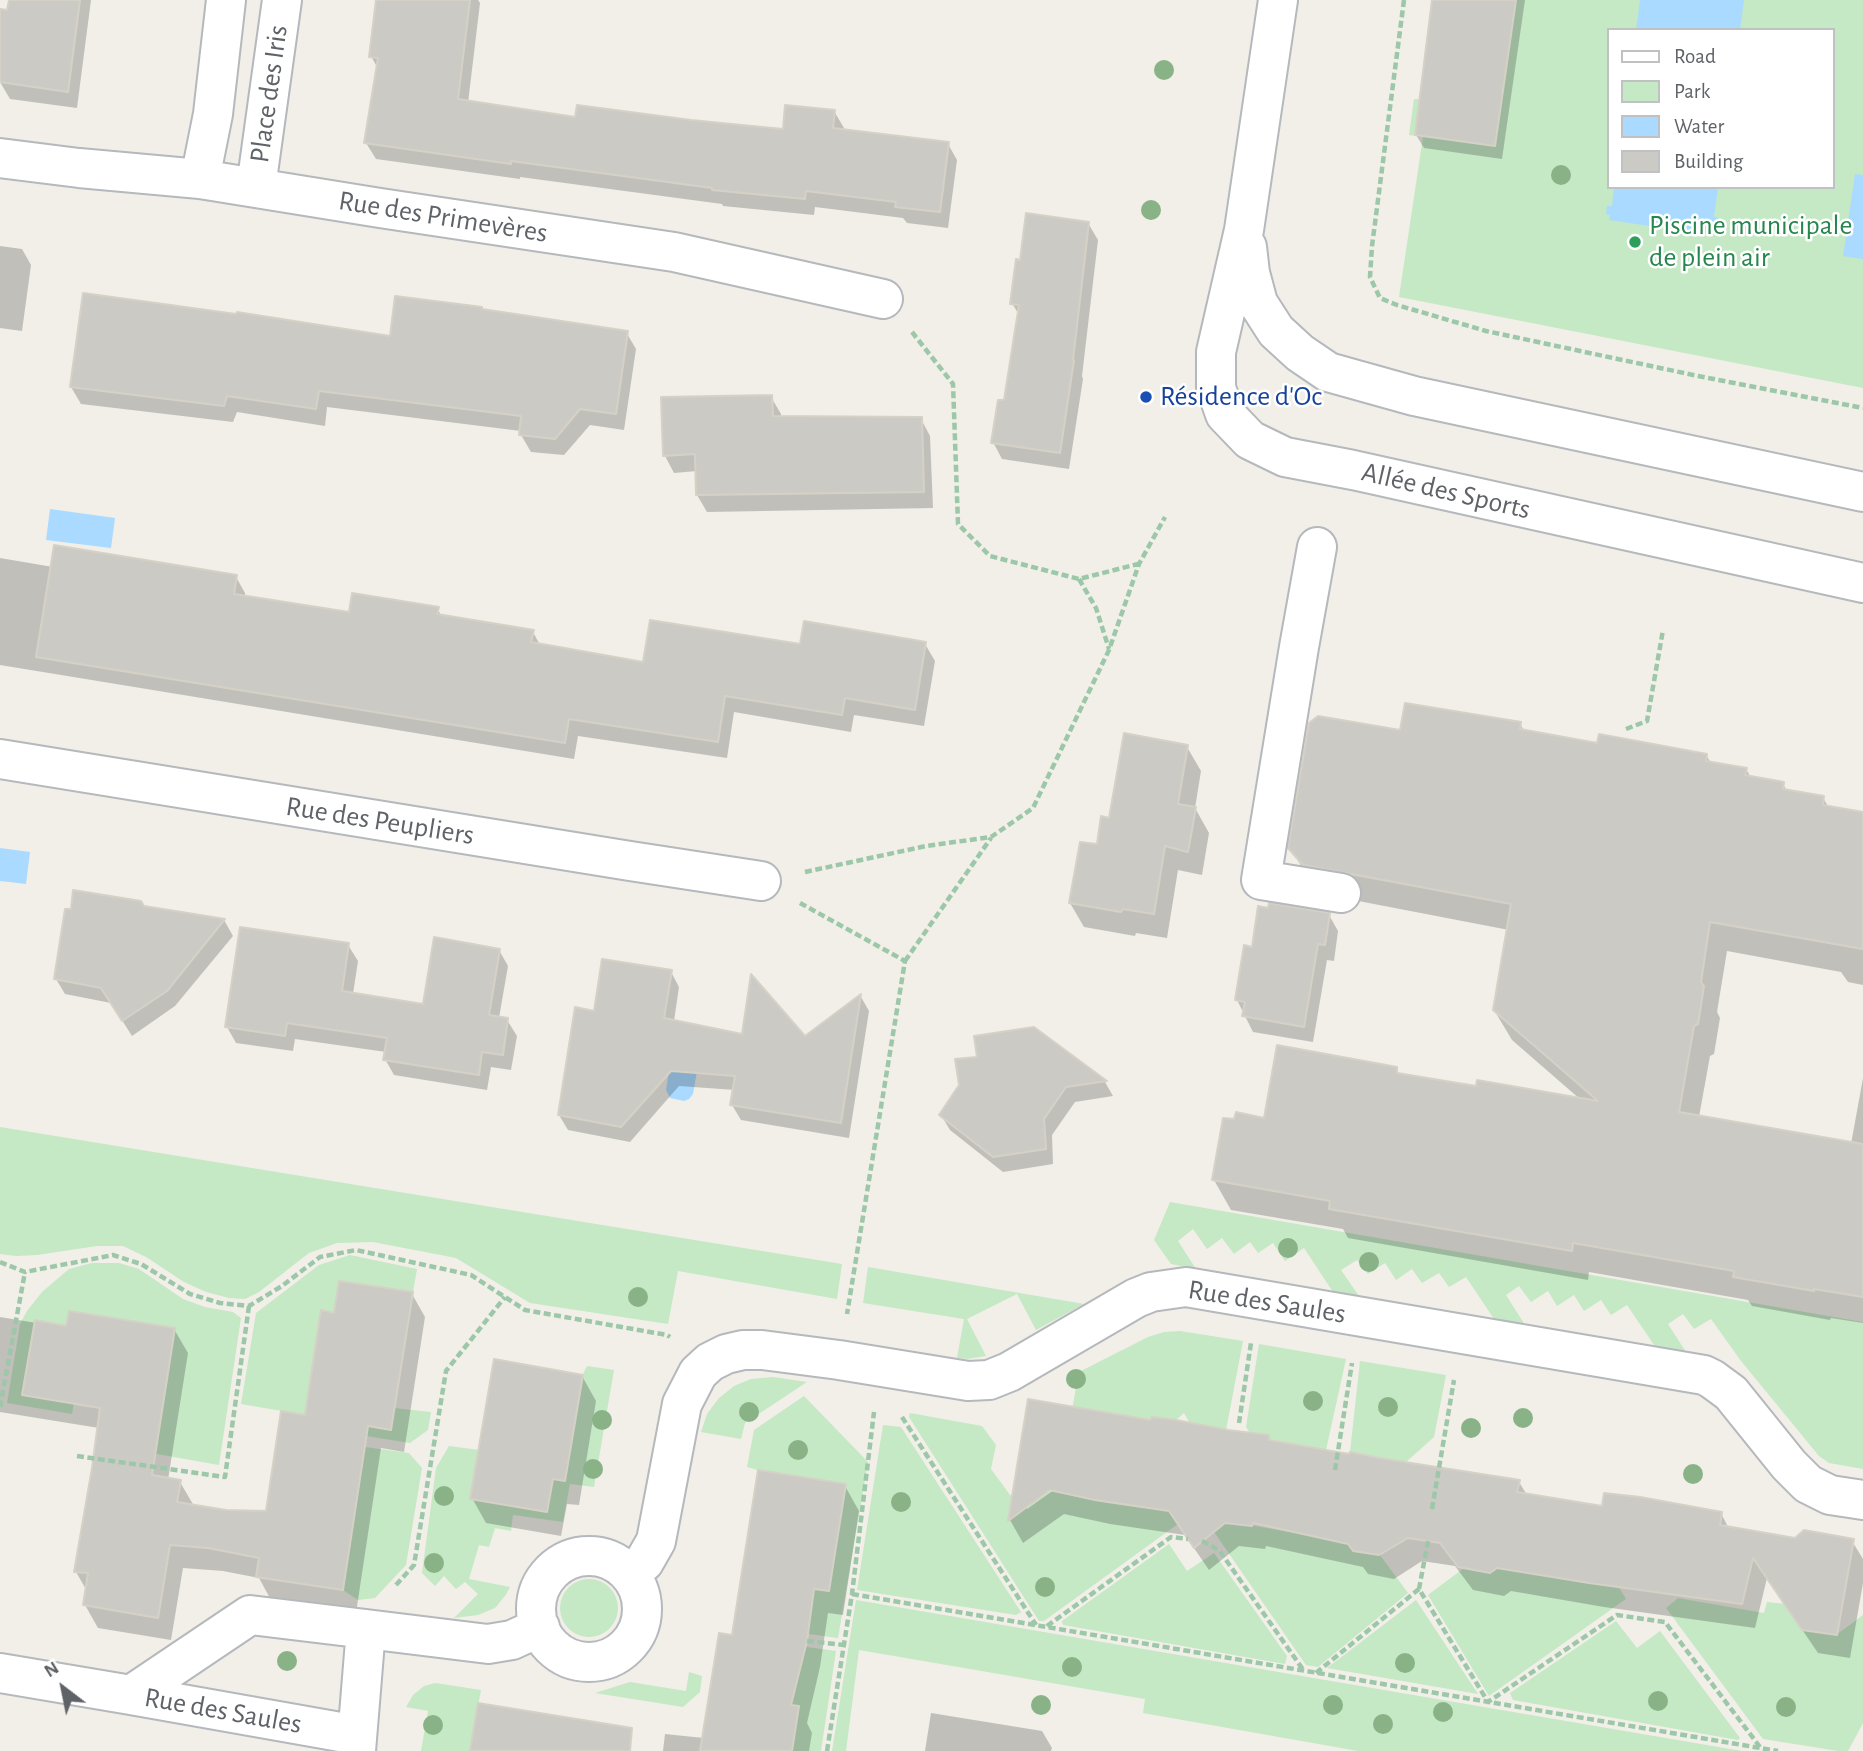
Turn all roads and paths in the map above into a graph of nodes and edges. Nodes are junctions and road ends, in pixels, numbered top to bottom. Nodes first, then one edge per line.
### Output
1 (226, 0) edge
2 (282, 0) edge
3 (1278, 0) edge
4 (1404, 0) edge
5 (0, 158) edge
6 (200, 178) junction
7 (256, 187) junction
8 (1244, 230) junction
9 (883, 299) joint
10 (1863, 408) edge
11 (1863, 492) edge
12 (1165, 517) dead end
13 (1317, 547) dead end
14 (1139, 564) junction
15 (1079, 579) junction
16 (1863, 583) edge
17 (1663, 630) dead end
18 (1109, 650) junction
19 (1626, 729) dead end
20 (0, 760) edge
21 (991, 838) junction
22 (761, 881) junction
23 (1341, 893) dead end
24 (905, 961) junction
25 (0, 1262) edge
26 (25, 1272) junction
27 (505, 1297) junction
28 (248, 1306) junction
29 (847, 1316) dead end
30 (1252, 1335) dead end
31 (1353, 1351) dead end
32 (710, 1362) junction
33 (880, 1366) junction
34 (1456, 1368) dead end
35 (0, 1408) edge
36 (899, 1414) dead end
37 (1239, 1423) dead end
38 (76, 1456) dead end
39 (1335, 1470) dead end
40 (1863, 1500) edge
41 (1432, 1509) dead end
42 (1188, 1539) dead end
43 (1202, 1541) dead end
44 (1428, 1541) dead end
45 (629, 1574) junction
46 (1419, 1590) junction
47 (852, 1594) junction
48 (1036, 1625) junction
49 (1046, 1626) junction
50 (540, 1627) junction
51 (366, 1629) junction
52 (807, 1641) dead end
53 (844, 1645) junction
54 (1304, 1671) junction
55 (0, 1673) edge
56 (1316, 1673) junction
57 (131, 1695) junction
58 (1488, 1702) junction
59 (357, 1743) edge
60 (1760, 1748) junction
61 (827, 1751) edge
62 (1778, 1751) edge

1 - 6 street, Place des Iris
2 - 7 street, Place des Iris
3 - 8 street, Allée des Sports
4 - 10 path
5 - 6 street, Rue des Primevères
6 - 7 street, Rue des Primevères
7 - 9 street, Rue des Primevères
8 - 11 street, Allée des Sports
8 - 16 street, Allée des Sports
9 - 15 path
12 - 14 path
13 - 23 street
14 - 15 path
14 - 18 path
15 - 18 path
17 - 19 path
18 - 21 path
20 - 22 street, Rue des Peupliers
21 - 22 path
21 - 24 path
22 - 24 path
24 - 29 path
25 - 26 path
26 - 28 path
26 - 35 path
27 - 28 path
27 - 32 path
27 - 51 path
28 - 38 path
30 - 37 path
31 - 39 path
32 - 33 street, Rue des Saules
32 - 45 street
33 - 40 street, Rue des Saules
33 - 47 path
34 - 41 path
36 - 48 path
42 - 49 path
43 - 54 path
44 - 46 path
45 - 50 street
45 - 50 street
46 - 56 path
46 - 58 path
47 - 48 path
47 - 53 path
48 - 49 path
49 - 54 path
50 - 51 street, Rue des Saules
51 - 57 street, Rue des Saules
51 - 59 street, Rue des Saules
52 - 53 path
53 - 61 path
54 - 56 path
55 - 57 street, Rue des Saules
56 - 58 path
57 - 59 street, Rue des Saules
58 - 60 path
58 - 60 path
60 - 62 path

